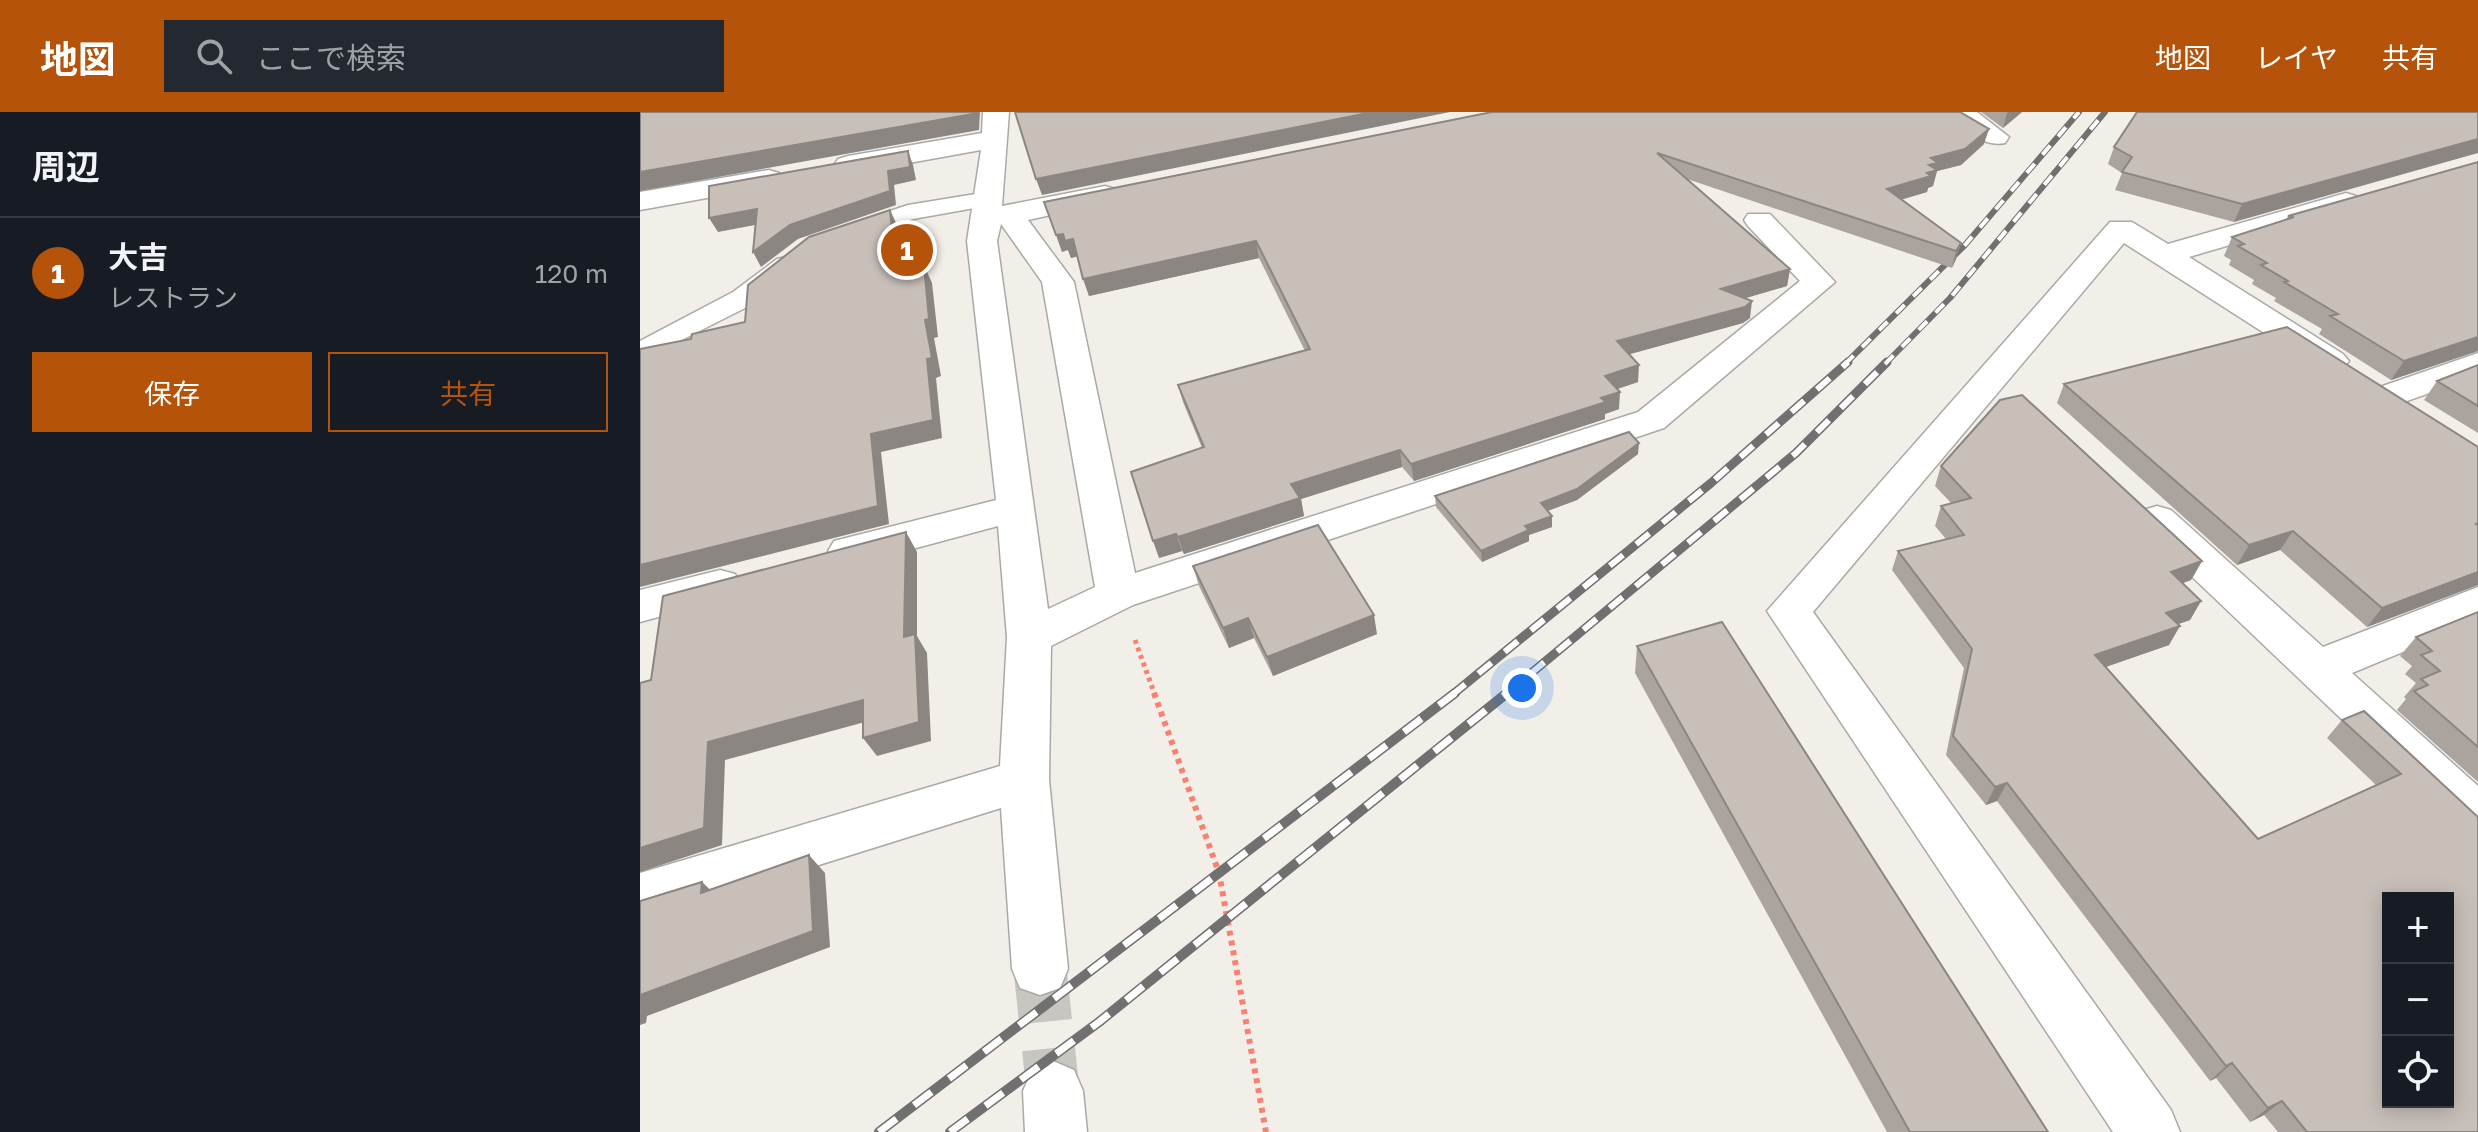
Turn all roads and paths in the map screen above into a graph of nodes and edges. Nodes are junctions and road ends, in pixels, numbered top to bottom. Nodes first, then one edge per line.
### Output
1 (1959, 112) edge
2 (996, 126) edge
3 (1995, 137) dead end
4 (826, 169) edge
5 (795, 174) edge
6 (1131, 190) edge
7 (2373, 194) edge
8 (640, 201) edge
9 (994, 210) junction
10 (1759, 220) dead end
11 (2164, 255) junction
12 (640, 352) edge
13 (2478, 364) edge
14 (1996, 371) junction
15 (2387, 397) junction
16 (2031, 403) edge
17 (2426, 421) edge
18 (2134, 498) edge
19 (1017, 508) junction
20 (806, 563) edge
21 (761, 574) edge
22 (1118, 594) junction
23 (2478, 603) edge
24 (640, 606) edge
25 (1029, 637) junction
26 (2317, 668) junction
27 (1024, 780) junction
28 (2478, 817) edge
29 (640, 897) edge
30 (1040, 969) tunnel mouth
31 (1266, 1132) edge
32 (2149, 1132) edge

1 - 3 street
2 - 4 street
2 - 9 street
5 - 8 street
6 - 9 street
7 - 11 street
9 - 12 lane
9 - 19 street
9 - 22 street
10 - 22 street
11 - 14 street
11 - 15 street
13 - 15 street
14 - 16 street
14 - 32 street
15 - 17 street
18 - 26 street
19 - 20 street
19 - 25 street
21 - 24 street
22 - 25 street
22 - 31 path
23 - 26 street
25 - 27 street
26 - 28 street
27 - 29 street
27 - 30 street

